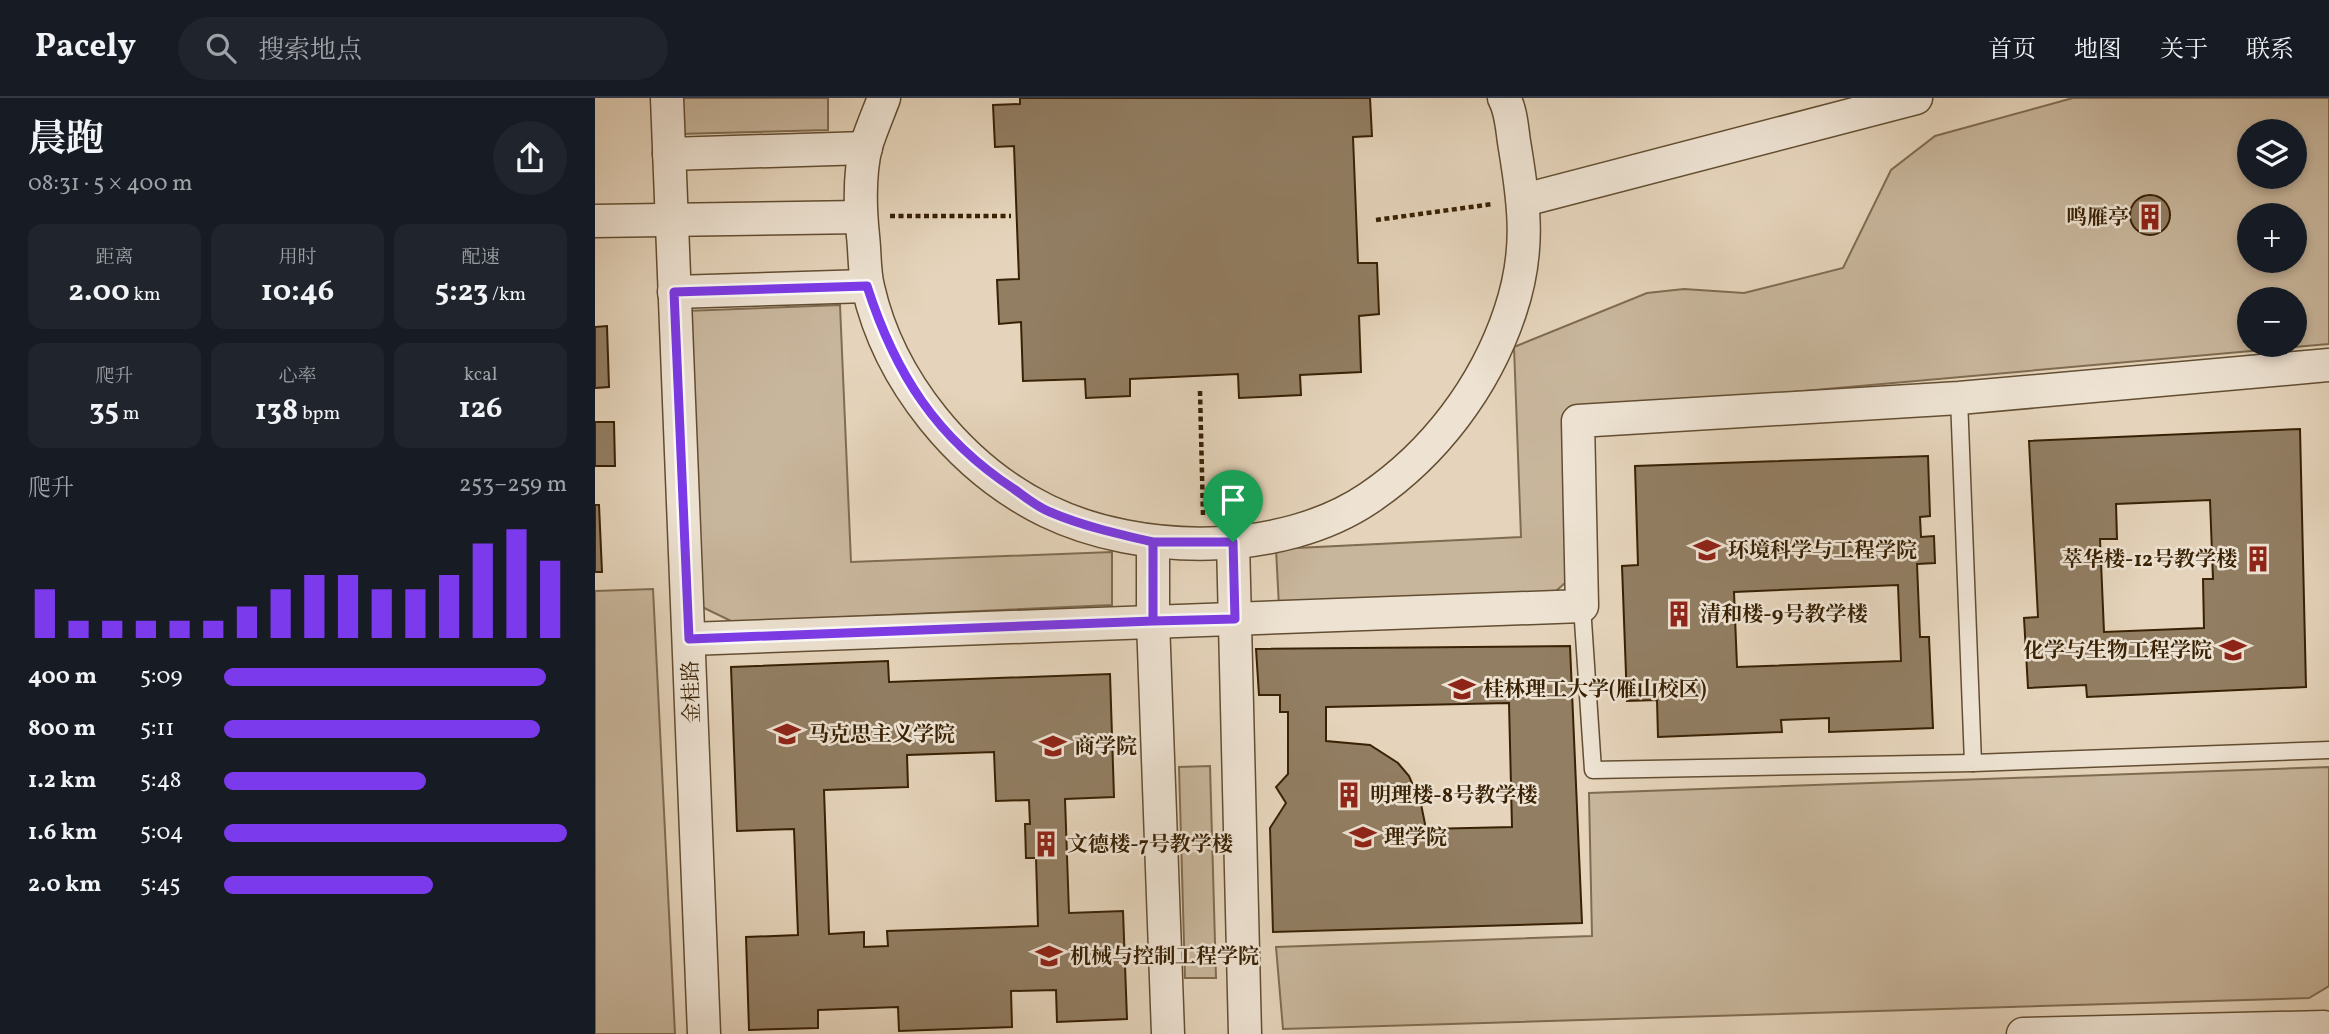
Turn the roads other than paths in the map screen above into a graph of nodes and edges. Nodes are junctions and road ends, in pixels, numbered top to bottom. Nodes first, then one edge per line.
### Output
1 (667, 98) edge
2 (884, 98) edge
3 (1916, 98) edge
4 (1514, 100) edge
5 (866, 148) junction
6 (669, 154) junction
7 (1524, 200) junction
8 (861, 217) junction
9 (671, 219) junction
10 (595, 221) edge
11 (867, 286) junction
12 (674, 292) junction
13 (2329, 365) edge
14 (1959, 398) junction
15 (1153, 542) junction
16 (1218, 543) junction
17 (1583, 606) junction
18 (1235, 619) junction
19 (1153, 621) junction
20 (689, 639) junction
21 (2329, 750) edge
22 (1973, 763) junction
23 (2323, 1029) edge
24 (704, 1034) edge
25 (1168, 1034) edge
26 (1245, 1034) edge
27 (2023, 1034) edge

1 - 6 street, 金桂路
2 - 5 street
3 - 7 street
4 - 7 street
5 - 6 street
5 - 8 street
6 - 9 street, 金桂路
7 - 16 street
8 - 9 street
8 - 11 street
9 - 10 street
9 - 12 street, 金桂路
11 - 12 street
11 - 15 street
12 - 20 street, 金桂路
13 - 14 street
14 - 17 street
14 - 22 lane
15 - 16 street
15 - 19 street
16 - 18 street
17 - 18 street
17 - 22 lane
18 - 19 street
18 - 26 street
19 - 20 street
19 - 25 street
20 - 24 street, 金桂路
21 - 22 lane
23 - 27 street

